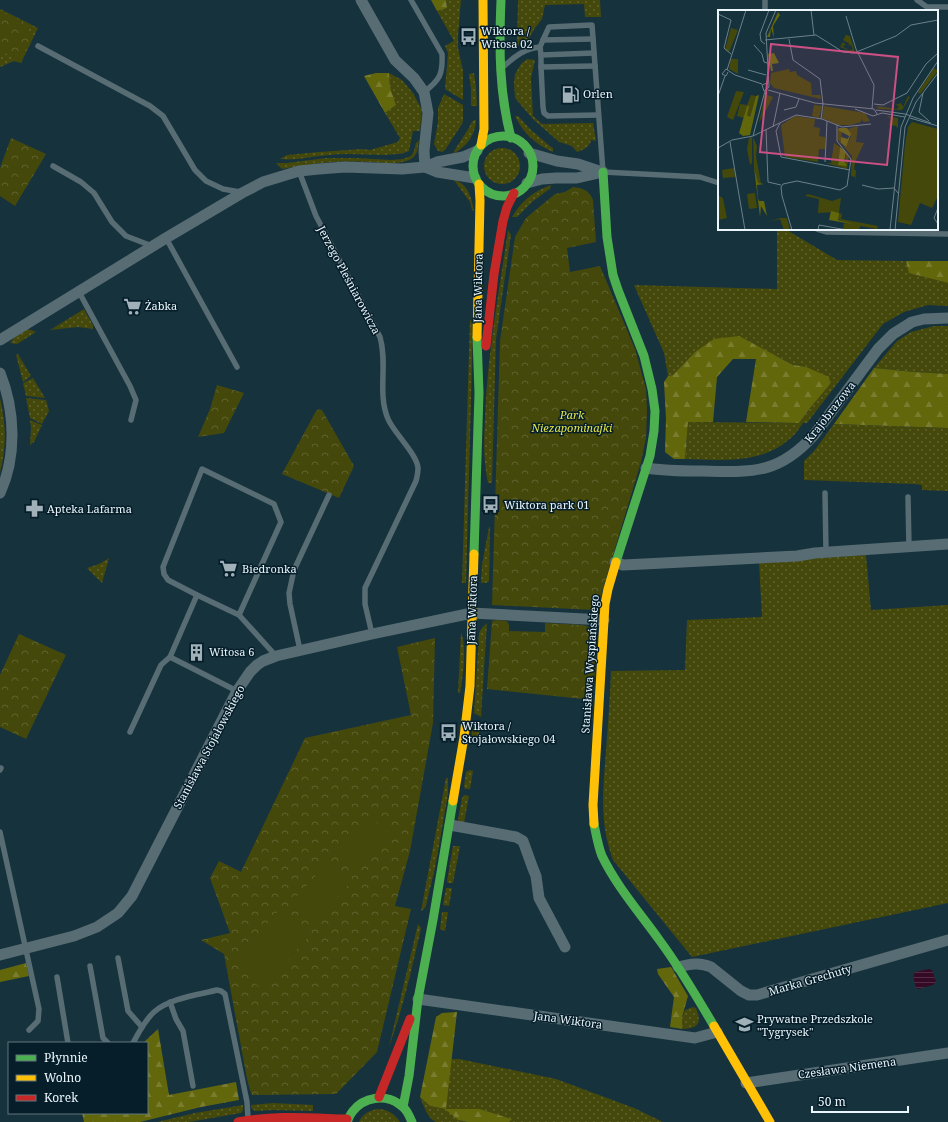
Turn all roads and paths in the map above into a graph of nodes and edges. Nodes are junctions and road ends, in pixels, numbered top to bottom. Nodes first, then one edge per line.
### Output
1 (361, 0) edge
2 (411, 0) edge
3 (483, 0) edge
4 (501, 0) edge
5 (765, 0) edge
6 (917, 0) edge
7 (948, 7) edge
8 (764, 10) edge
9 (593, 39) junction
10 (543, 40) junction
11 (38, 46) dead end
12 (540, 47) junction
13 (594, 53) junction
14 (540, 55) junction
15 (594, 66) junction
16 (541, 67) junction
17 (501, 69) junction
18 (424, 92) junction
19 (598, 115) junction
20 (511, 138) junction
21 (479, 148) junction
22 (529, 153) junction
23 (52, 166) dead end
24 (425, 167) junction
25 (299, 171) junction
26 (603, 172) junction
27 (477, 181) junction
28 (718, 183) edge
29 (527, 184) junction
30 (242, 193) junction
31 (514, 193) junction
32 (820, 230) edge
33 (948, 234) edge
34 (166, 238) junction
35 (153, 246) junction
36 (79, 292) junction
37 (948, 318) edge
38 (0, 340) edge
39 (237, 367) dead end
40 (1, 375) edge
41 (480, 393) junction
42 (131, 420) dead end
43 (646, 468) junction
44 (0, 493) edge
45 (825, 493) dead end
46 (329, 495) dead end
47 (908, 497) dead end
48 (948, 544) edge
49 (909, 547) junction
50 (826, 552) junction
51 (615, 562) junction
52 (198, 596) junction
53 (472, 613) junction
54 (239, 615) junction
55 (604, 620) junction
56 (372, 634) junction
57 (300, 650) junction
58 (276, 656) junction
59 (170, 657) junction
60 (237, 691) junction
61 (130, 732) dead end
62 (450, 825) junction
63 (0, 832) edge
64 (948, 940) edge
65 (565, 947) dead end
66 (26, 948) junction
67 (0, 955) edge
68 (118, 958) dead end
69 (90, 966) dead end
70 (678, 967) junction
71 (57, 978) dead end
72 (418, 999) junction
73 (170, 1002) junction
74 (142, 1027) junction
75 (29, 1030) dead end
76 (717, 1032) junction
77 (68, 1042) edge
78 (107, 1042) edge
79 (134, 1042) edge
80 (948, 1053) edge
81 (746, 1083) junction
82 (193, 1086) dead end
83 (379, 1098) junction
84 (403, 1107) junction
85 (249, 1121) edge
86 (347, 1121) edge
87 (238, 1122) edge
88 (412, 1122) edge
89 (770, 1122) edge

1 - 18 street
2 - 18 lane
3 - 21 street
4 - 17 street
5 - 8 lane
6 - 7 lane
9 - 10 lane
9 - 10 lane
9 - 13 lane
10 - 12 lane
11 - 30 lane
12 - 14 lane
12 - 17 lane
13 - 14 lane
13 - 15 lane
14 - 16 lane
15 - 16 lane
15 - 19 lane
16 - 19 lane
17 - 20 street
18 - 24 street
19 - 26 lane
20 - 21 street
20 - 22 street
21 - 24 street
21 - 27 street
22 - 26 street
22 - 29 street
23 - 35 lane
24 - 25 street
24 - 27 street
25 - 30 street
25 - 56 lane, Jerzego Pleśniarowicza
26 - 28 lane
26 - 29 street
26 - 43 street, Stanisława Wyspiańskiego
27 - 31 street
27 - 41 street, Jana Wiktora
29 - 31 street
30 - 34 street
31 - 41 street, Jana Wiktora
32 - 33 lane
34 - 35 street
34 - 39 lane
35 - 36 street
36 - 38 street
36 - 42 lane
37 - 43 street, Krajobrazowa
40 - 44 street
41 - 53 street, Jana Wiktora
43 - 51 street, Stanisława Wyspiańskiego
45 - 50 lane
46 - 57 lane
47 - 49 lane
48 - 49 street
49 - 50 street
50 - 51 street
51 - 55 street, Stanisława Wyspiańskiego
52 - 54 lane
52 - 54 lane
52 - 59 lane
53 - 55 street, Stanisława Stojałowskiego
53 - 56 street, Stanisława Stojałowskiego
53 - 62 street, Jana Wiktora
54 - 58 lane
55 - 70 street, Stanisława Wyspiańskiego
56 - 57 street, Stanisława Stojałowskiego
57 - 58 street, Stanisława Stojałowskiego
58 - 60 street, Stanisława Stojałowskiego
59 - 60 lane
59 - 61 lane
60 - 66 street, Stanisława Stojałowskiego
62 - 65 street
62 - 72 street, Jana Wiktora
63 - 66 lane
64 - 70 street, Marka Grechuty
66 - 67 street, Stanisława Stojałowskiego
66 - 75 lane
68 - 74 lane
69 - 78 lane
70 - 76 street, Stanisława Wyspiańskiego
71 - 77 lane
72 - 76 street, Jana Wiktora
72 - 83 street, Jana Wiktora
72 - 84 street, Jana Wiktora
73 - 74 lane
73 - 82 lane
73 - 85 lane
74 - 79 lane
76 - 81 street, Stanisława Wyspiańskiego
80 - 81 street, Czesława Niemena
81 - 89 street, Stanisława Wyspiańskiego
83 - 84 street
83 - 86 street
84 - 88 street
85 - 86 street
85 - 87 street

